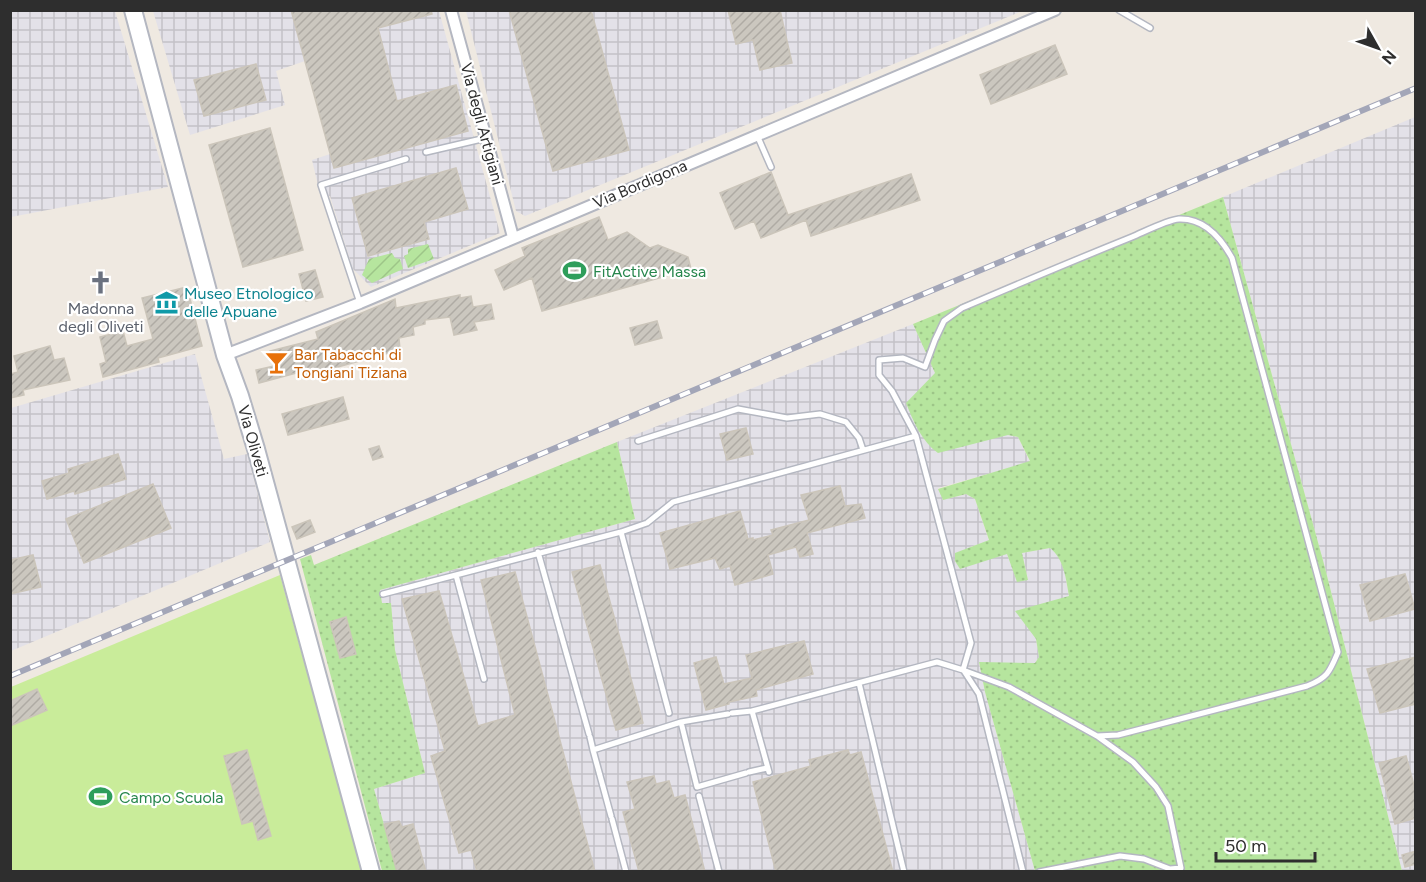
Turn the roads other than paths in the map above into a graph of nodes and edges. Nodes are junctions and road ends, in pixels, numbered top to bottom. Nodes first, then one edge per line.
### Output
1 (133, 10) edge
2 (451, 10) edge
3 (1055, 10) edge
4 (1119, 10) edge
5 (1150, 28) dead end
6 (757, 135) junction
7 (486, 138) junction
8 (426, 152) dead end
9 (406, 159) dead end
10 (771, 167) dead end
11 (513, 237) junction
12 (360, 303) junction
13 (225, 355) junction
14 (916, 436) junction
15 (638, 441) dead end
16 (863, 450) junction
17 (621, 532) junction
18 (538, 552) junction
19 (456, 575) junction
20 (382, 594) dead end
21 (963, 670) junction
22 (484, 679) dead end
23 (859, 683) junction
24 (752, 711) junction
25 (681, 722) junction
26 (672, 725) junction
27 (1097, 736) junction
28 (593, 750) junction
29 (698, 792) junction
30 (371, 872) edge
31 (626, 872) edge
32 (719, 872) edge
33 (904, 872) edge
34 (1023, 872) edge
35 (1039, 872) edge

1 - 13 main road, Via Oliveti
2 - 7 street, Via degli Artigiani
3 - 6 street, Via Bordigona
4 - 5 lane
6 - 10 lane
6 - 11 street, Via Bordigona
7 - 8 lane
7 - 11 street, Via degli Artigiani
9 - 12 lane
11 - 12 street, Via Bordigona
12 - 13 street, Via Bordigona
13 - 30 main road, Via Oliveti
14 - 16 lane
14 - 21 lane
14 - 27 lane
15 - 16 lane
16 - 17 lane
17 - 18 lane
17 - 26 lane
18 - 19 lane
18 - 28 lane
19 - 20 lane
19 - 22 lane
21 - 23 lane
21 - 27 lane
21 - 34 lane
23 - 24 lane
23 - 33 lane
24 - 25 lane
24 - 29 lane
25 - 26 lane
25 - 29 lane
26 - 28 lane
27 - 35 lane
28 - 31 lane
29 - 32 lane

